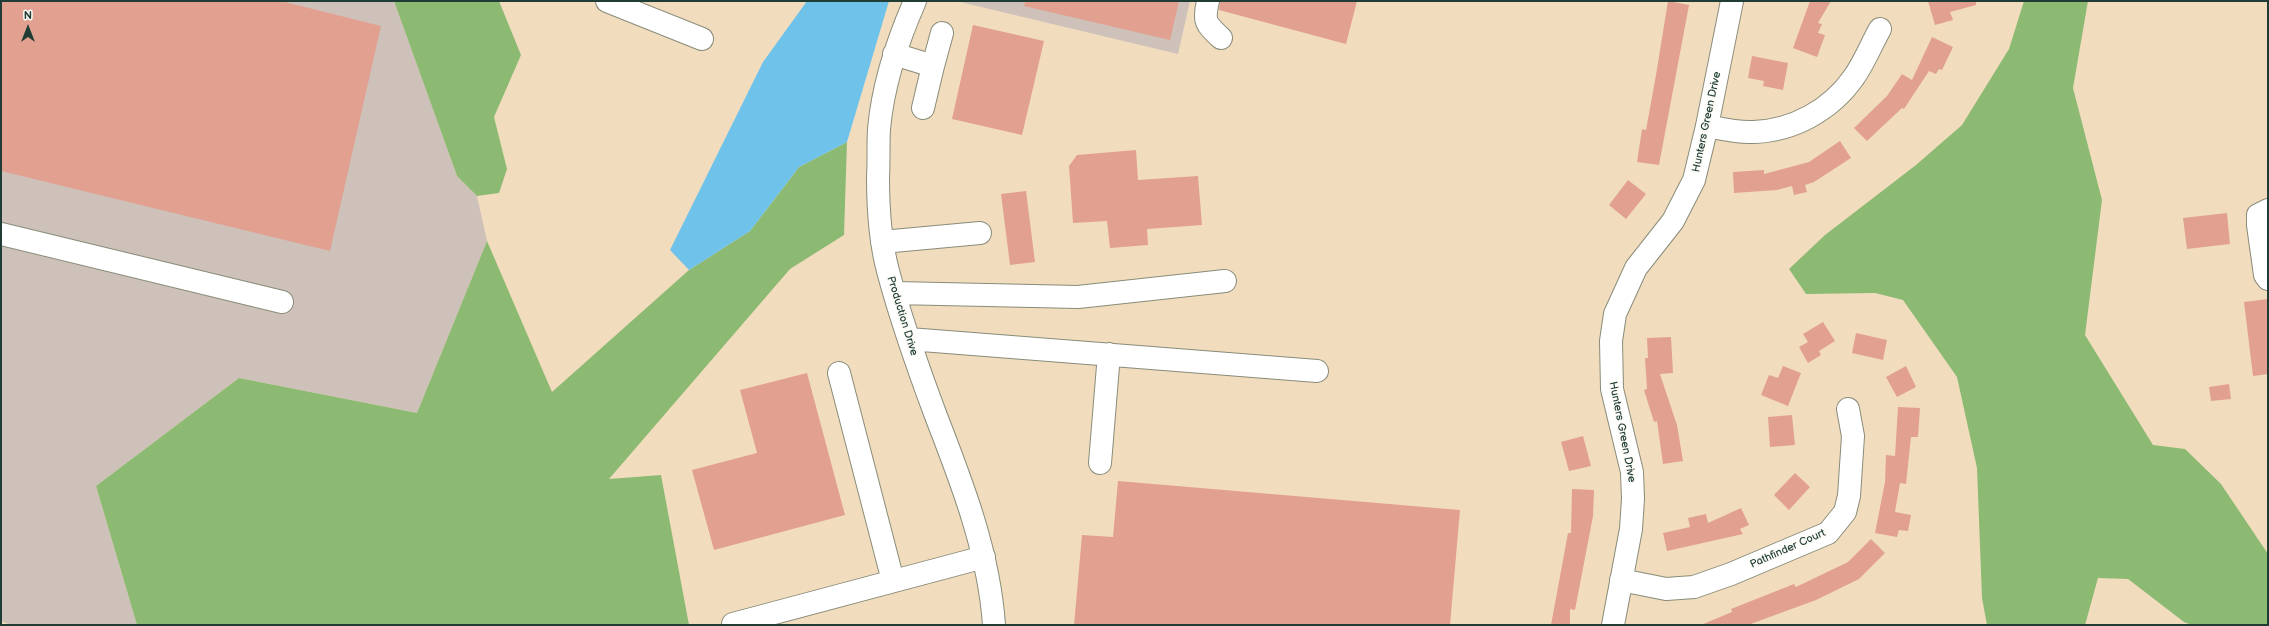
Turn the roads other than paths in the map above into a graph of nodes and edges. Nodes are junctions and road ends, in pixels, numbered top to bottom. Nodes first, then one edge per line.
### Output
1 (607, 1) edge
2 (915, 1) edge
3 (1208, 1) edge
4 (1732, 1) edge
5 (1880, 29) dead end
6 (942, 33) dead end
7 (1221, 38) dead end
8 (702, 39) dead end
9 (894, 54) junction
10 (933, 66) junction
11 (923, 108) dead end
12 (1707, 126) junction
13 (2268, 210) edge
14 (980, 233) dead end
15 (1, 234) edge
16 (882, 242) junction
17 (2268, 279) edge
18 (1225, 281) dead end
19 (895, 293) junction
20 (282, 302) dead end
21 (909, 339) junction
22 (1109, 354) junction
23 (1317, 371) dead end
24 (839, 372) dead end
25 (1848, 409) dead end
26 (1100, 463) dead end
27 (984, 557) junction
28 (1621, 580) junction
29 (893, 581) junction
30 (733, 624) edge
31 (991, 624) edge
32 (1613, 625) edge

1 - 8 street
2 - 9 street, Production Drive
3 - 7 street
4 - 12 street, Hunters Green Drive
5 - 12 street
6 - 10 street
9 - 10 street
9 - 16 street, Production Drive
10 - 11 street
12 - 28 street, Hunters Green Drive
13 - 17 street
14 - 16 street
15 - 20 street
16 - 19 street, Production Drive
18 - 19 street
19 - 21 street, Production Drive
21 - 22 street
21 - 27 street, Production Drive
22 - 23 street
22 - 26 street
24 - 29 street
25 - 28 street, Pathfinder Court
27 - 29 street
27 - 31 street, Production Drive
28 - 32 street, Hunters Green Drive
29 - 30 street

